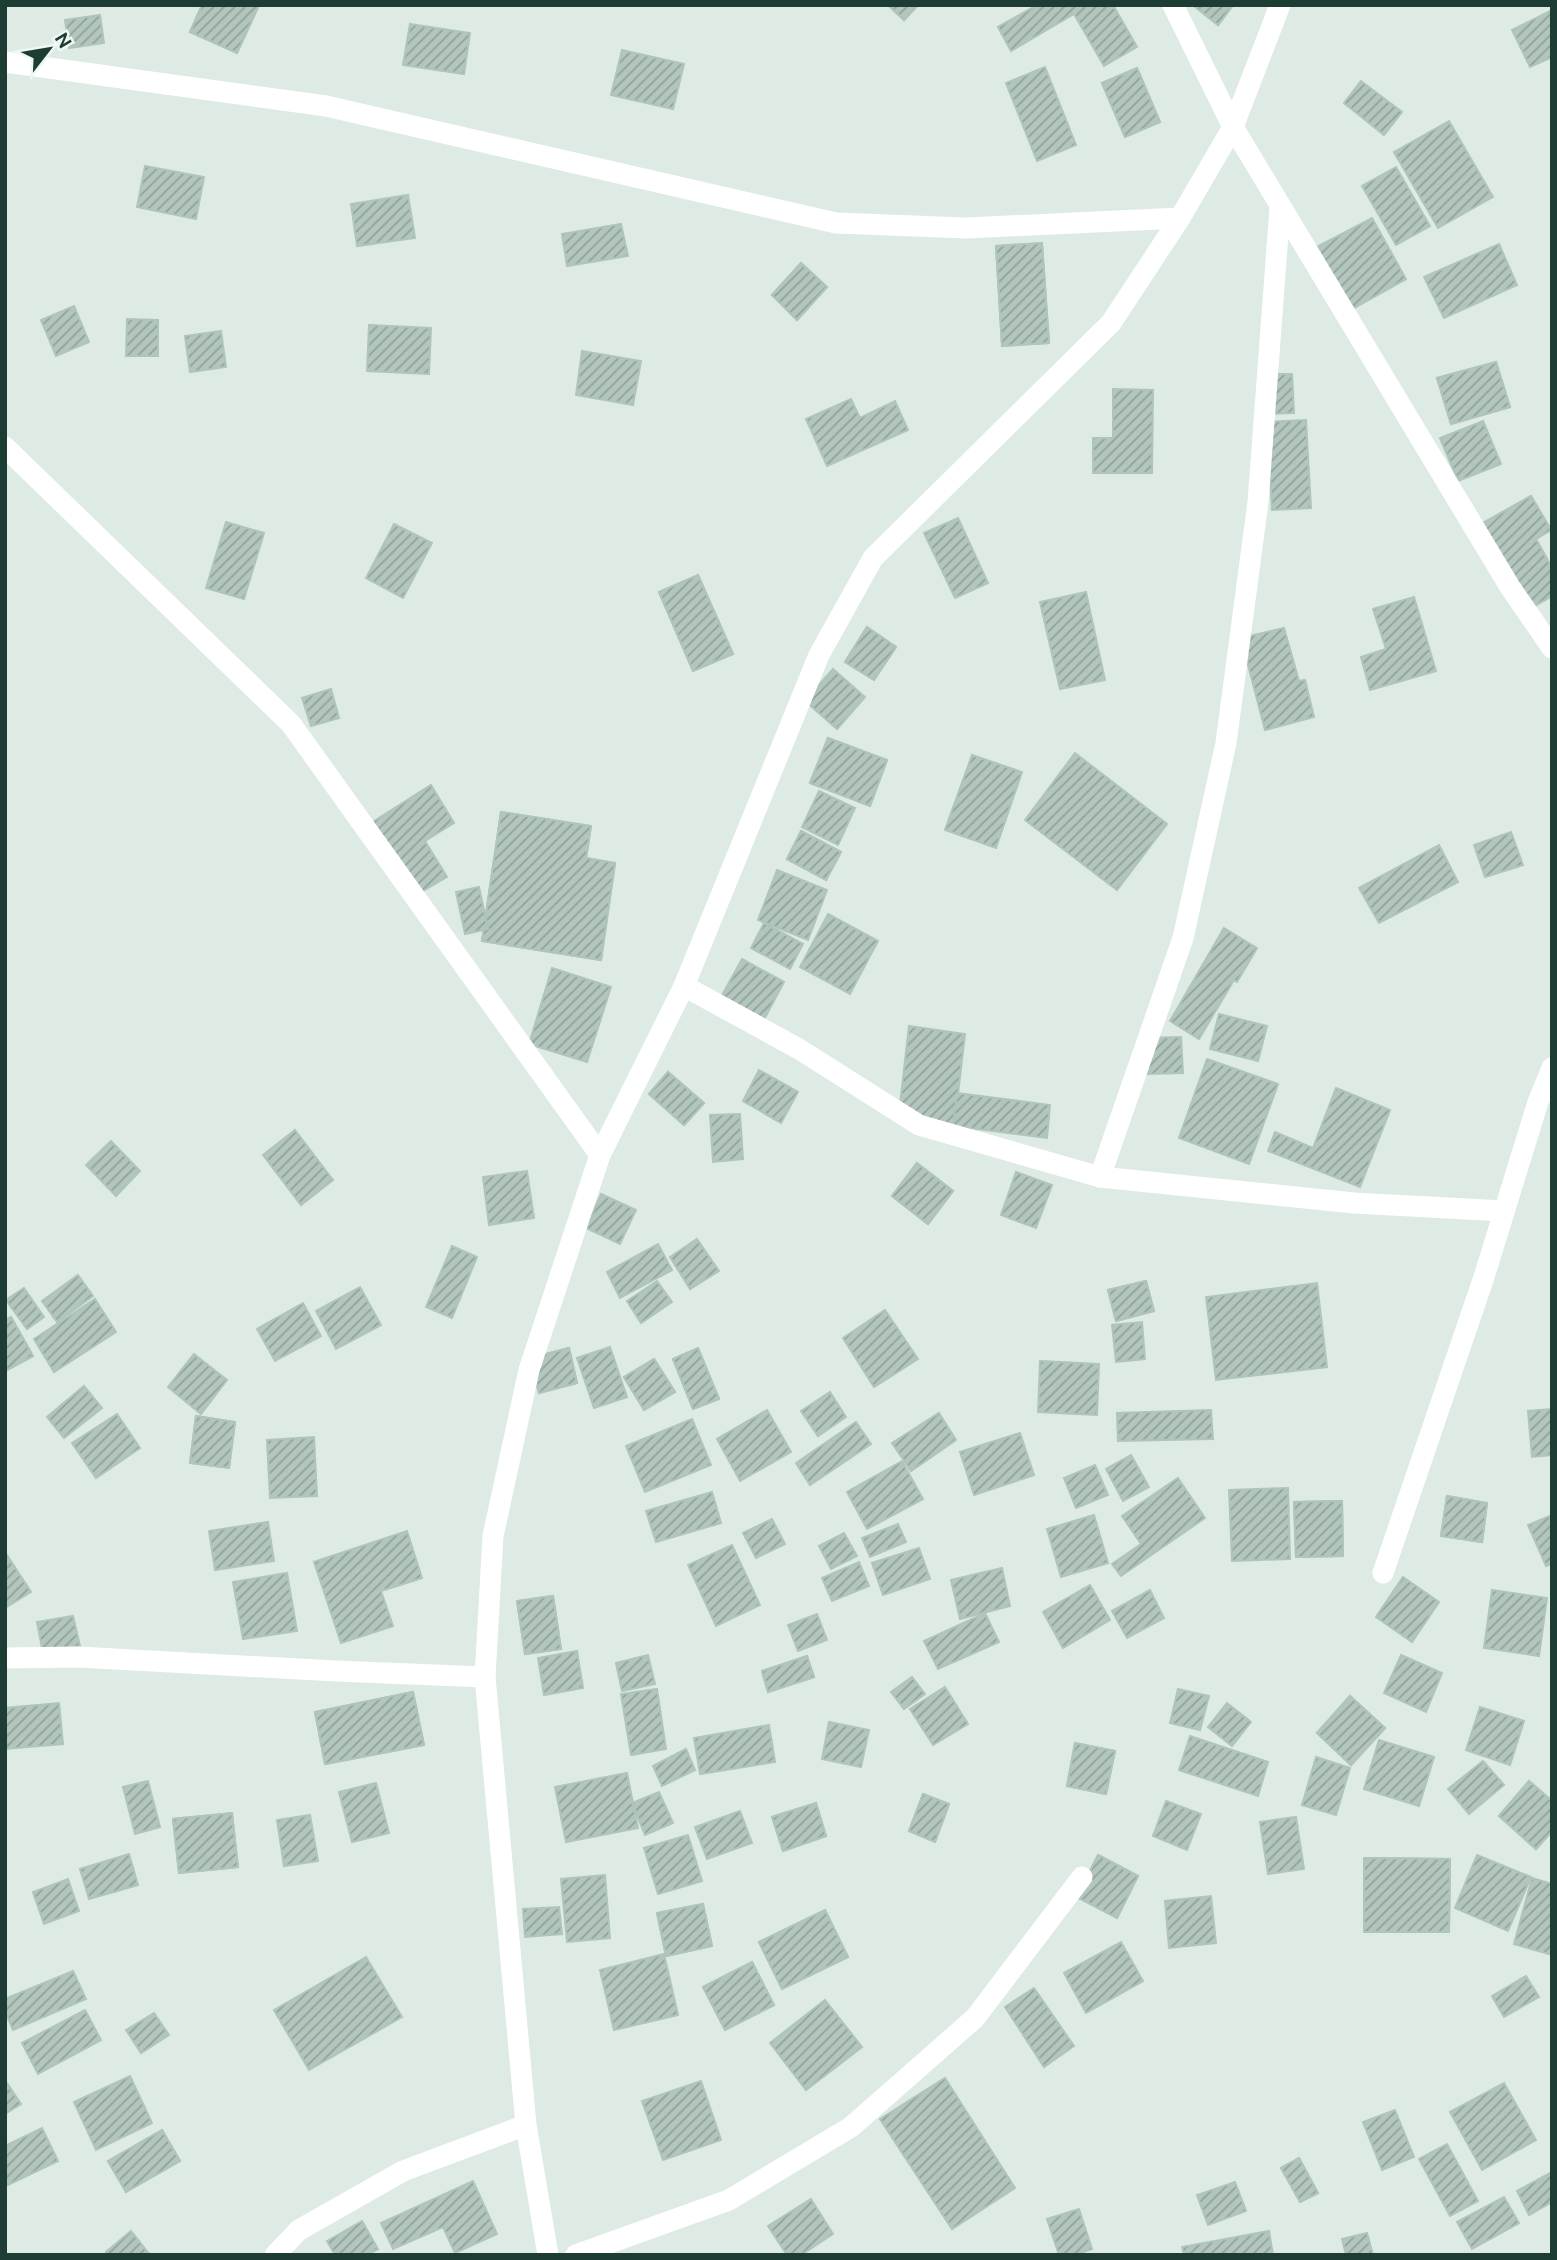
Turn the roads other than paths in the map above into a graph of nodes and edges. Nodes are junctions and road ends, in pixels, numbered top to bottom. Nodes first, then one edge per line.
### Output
1 (1174, 5) edge
2 (1280, 5) edge
3 (5, 62) edge
4 (1233, 127) junction
5 (1280, 206) junction
6 (1180, 218) junction
7 (5, 447) edge
8 (1552, 648) edge
9 (684, 986) junction
10 (1552, 1069) edge
11 (600, 1155) junction
12 (1100, 1177) junction
13 (1504, 1211) junction
14 (1383, 1573) dead end
15 (5, 1658) edge
16 (485, 1677) junction
17 (1082, 1877) dead end
18 (526, 2125) junction
19 (275, 2255) edge
20 (548, 2255) edge
21 (576, 2255) edge

1 - 4 street
2 - 4 street
3 - 6 street
4 - 5 street
4 - 6 street
5 - 8 street
5 - 12 street
6 - 9 street
7 - 11 street
9 - 11 street
9 - 12 street
10 - 13 street
11 - 16 street
12 - 13 street
13 - 14 street
15 - 16 street
16 - 18 street
17 - 21 street
18 - 19 street
18 - 20 street

